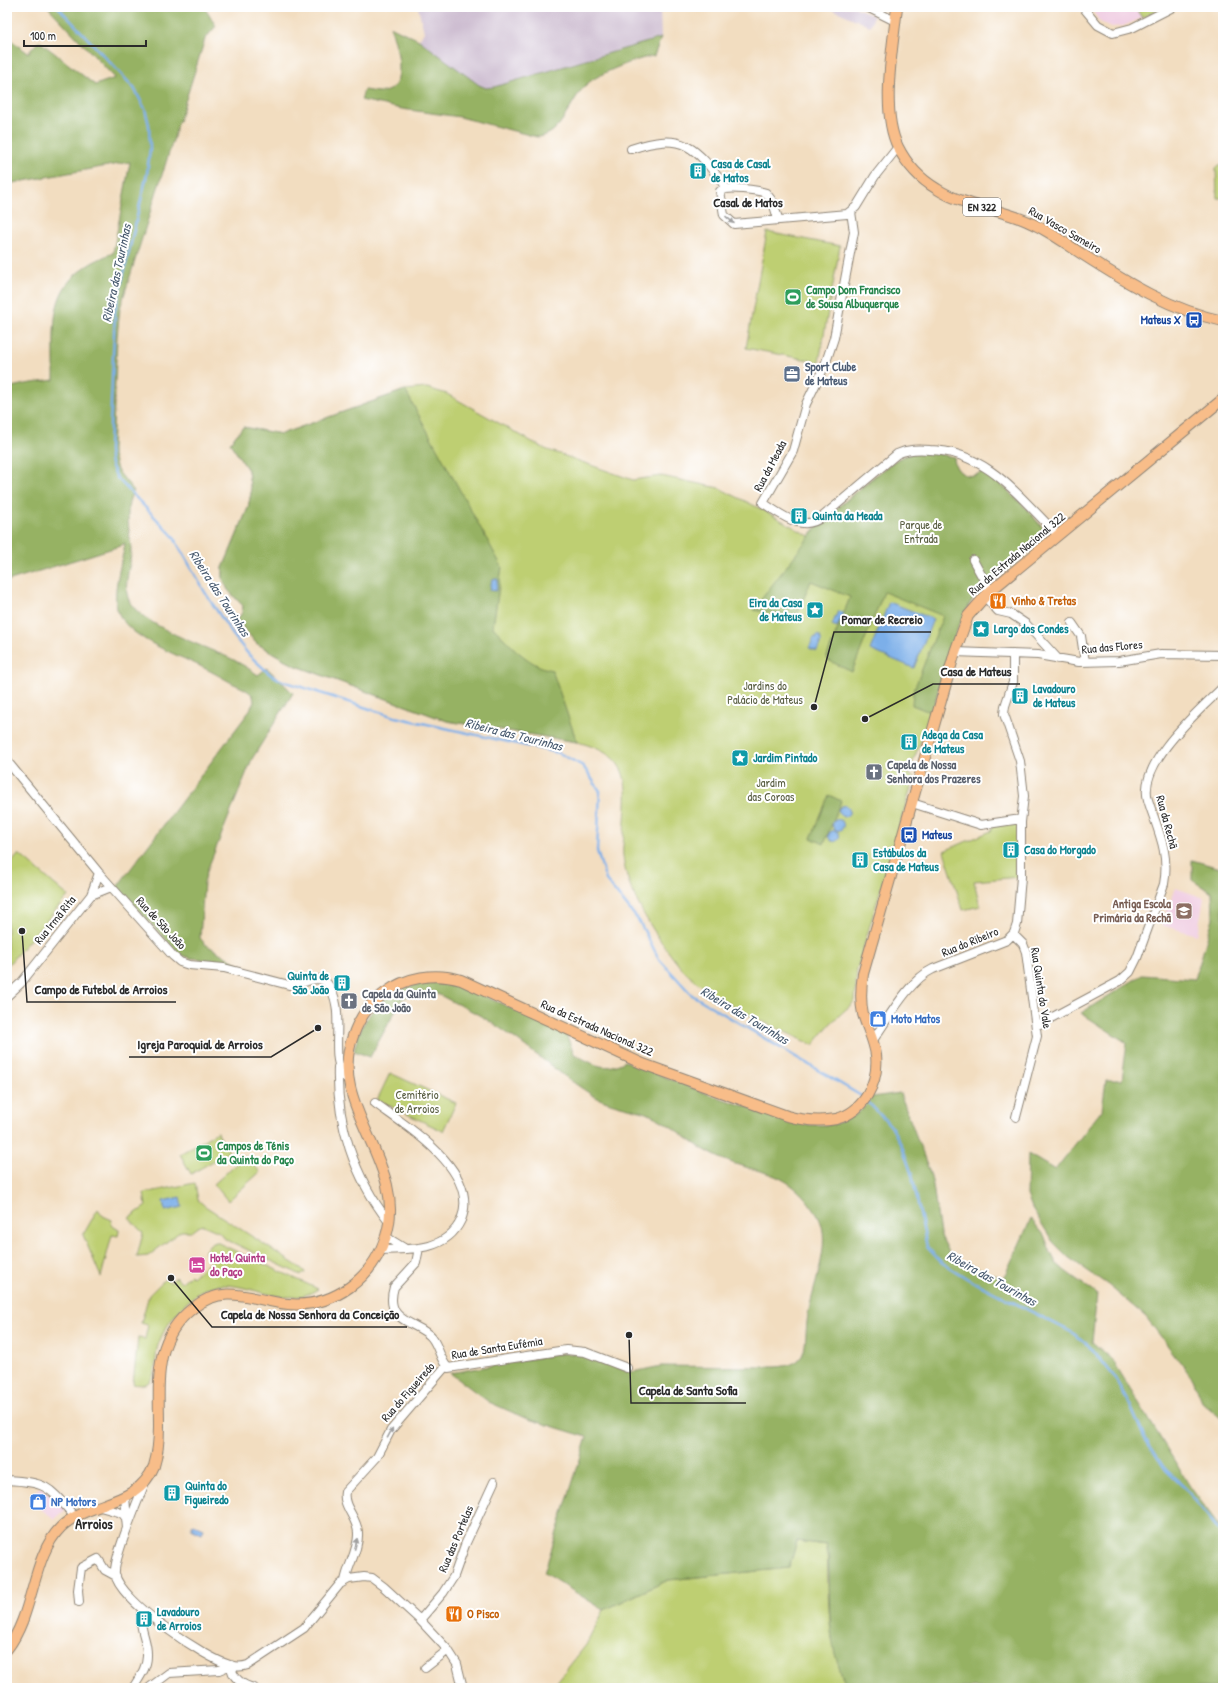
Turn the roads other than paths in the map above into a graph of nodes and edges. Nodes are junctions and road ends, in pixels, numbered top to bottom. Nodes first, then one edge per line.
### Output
1 (867, 7) edge
2 (897, 7) edge
3 (1083, 7) edge
4 (1173, 7) edge
5 (895, 21) junction
6 (898, 147) junction
7 (632, 149) dead end
8 (727, 189) junction
9 (851, 212) junction
10 (778, 219) junction
11 (1204, 317) junction
12 (1223, 321) edge
13 (1223, 327) edge
14 (1223, 399) edge
15 (1058, 535) junction
16 (973, 560) dead end
17 (987, 594) junction
18 (1072, 624) dead end
19 (955, 652) junction
20 (1013, 654) junction
21 (1222, 657) edge
22 (1058, 659) junction
23 (1085, 662) junction
24 (1223, 687) edge
25 (7, 761) edge
26 (912, 803) junction
27 (1021, 819) junction
28 (99, 873) junction
29 (111, 887) junction
30 (91, 895) junction
31 (1014, 935) junction
32 (8, 996) edge
33 (1036, 1026) junction
34 (873, 1040) junction
35 (338, 1058) junction
36 (348, 1079) junction
37 (375, 1103) dead end
38 (1016, 1118) dead end
39 (390, 1222) junction
40 (386, 1237) junction
41 (404, 1248) junction
42 (419, 1248) junction
43 (380, 1250) junction
44 (446, 1366) junction
45 (627, 1368) dead end
46 (7, 1480) edge
47 (145, 1480) junction
48 (494, 1482) dead end
49 (125, 1497) junction
50 (100, 1507) junction
51 (132, 1515) junction
52 (75, 1517) junction
53 (126, 1529) junction
54 (116, 1576) junction
55 (345, 1581) junction
56 (79, 1602) dead end
57 (142, 1610) junction
58 (420, 1620) junction
59 (7, 1649) edge
60 (448, 1650) junction
61 (231, 1666) junction
62 (425, 1668) dead end
63 (133, 1688) edge
64 (149, 1688) edge
65 (254, 1688) edge
66 (463, 1688) edge

1 - 5 street
2 - 5 main road, Rua Vasco Sameiro / EN 322
3 - 4 street
5 - 6 main road, Rua Vasco Sameiro / EN 322
6 - 9 street
6 - 11 main road, Rua Vasco Sameiro / EN 322
7 - 8 street
8 - 10 street
8 -> 10 street
9 - 10 street
9 - 15 street, Rua da Meada
11 - 12 main road, EN 322
11 - 13 main road, EN 322
14 - 15 main road, Rua da Estrada Nacional 322
15 - 17 main road, Rua da Estrada Nacional 322
16 - 17 street
17 - 19 main road, Rua da Estrada Nacional 322
17 - 22 street
18 - 23 street
19 - 20 street, Rua das Flores
19 - 26 main road, Rua da Estrada Nacional 322
20 - 22 street, Rua das Flores
20 - 27 street, Rua do Ribeiro
21 - 23 street, Rua das Flores
22 - 23 street, Rua das Flores
24 - 33 street, Rua da Rechã
25 - 28 street, Rua de São João
26 - 27 street
26 - 34 main road, Rua da Estrada Nacional 322
27 - 31 street, Rua do Ribeiro
28 - 29 street, Rua de São João
28 - 30 street
29 - 30 street
29 - 35 street, Rua de São João
30 - 32 street, Rua Irmã Rita
31 - 33 street, Rua Quinta do Vale
31 - 34 street, Rua do Ribeiro
33 - 38 street, Rua Quinta do Vale
34 - 36 main road, Rua da Estrada Nacional 322
35 - 36 street, Rua de São João
35 - 39 street
36 - 39 main road, Rua da Estrada Nacional 322
37 - 42 street
39 - 40 main road, Rua da Estrada Nacional 322
40 - 41 street
40 - 43 main road, Rua da Estrada Nacional 322
41 - 42 street
41 - 43 street
42 - 44 street, Rua de Santa Eufémia
43 - 47 main road, Rua da Estrada Nacional 322
44 - 45 street, Rua de Santa Eufémia
55 -> 44 street, Rua do Figueiredo
46 - 52 street
47 - 49 main road, Rua da Estrada Nacional 322
47 - 51 street
48 - 58 street, Rua das Portelas
49 - 50 main road, Rua da Estrada Nacional 322
49 - 51 street
49 - 53 street
50 - 52 main road, Rua da Estrada Nacional 322
50 - 53 street
51 - 53 street
52 - 59 main road, Rua da Estrada Nacional 322
53 - 54 street
54 - 56 street
54 - 57 street
55 - 58 street
55 - 61 street
57 - 61 street
57 - 63 street
58 - 60 street
60 - 62 street
60 - 66 street
61 - 64 street
61 - 65 street

